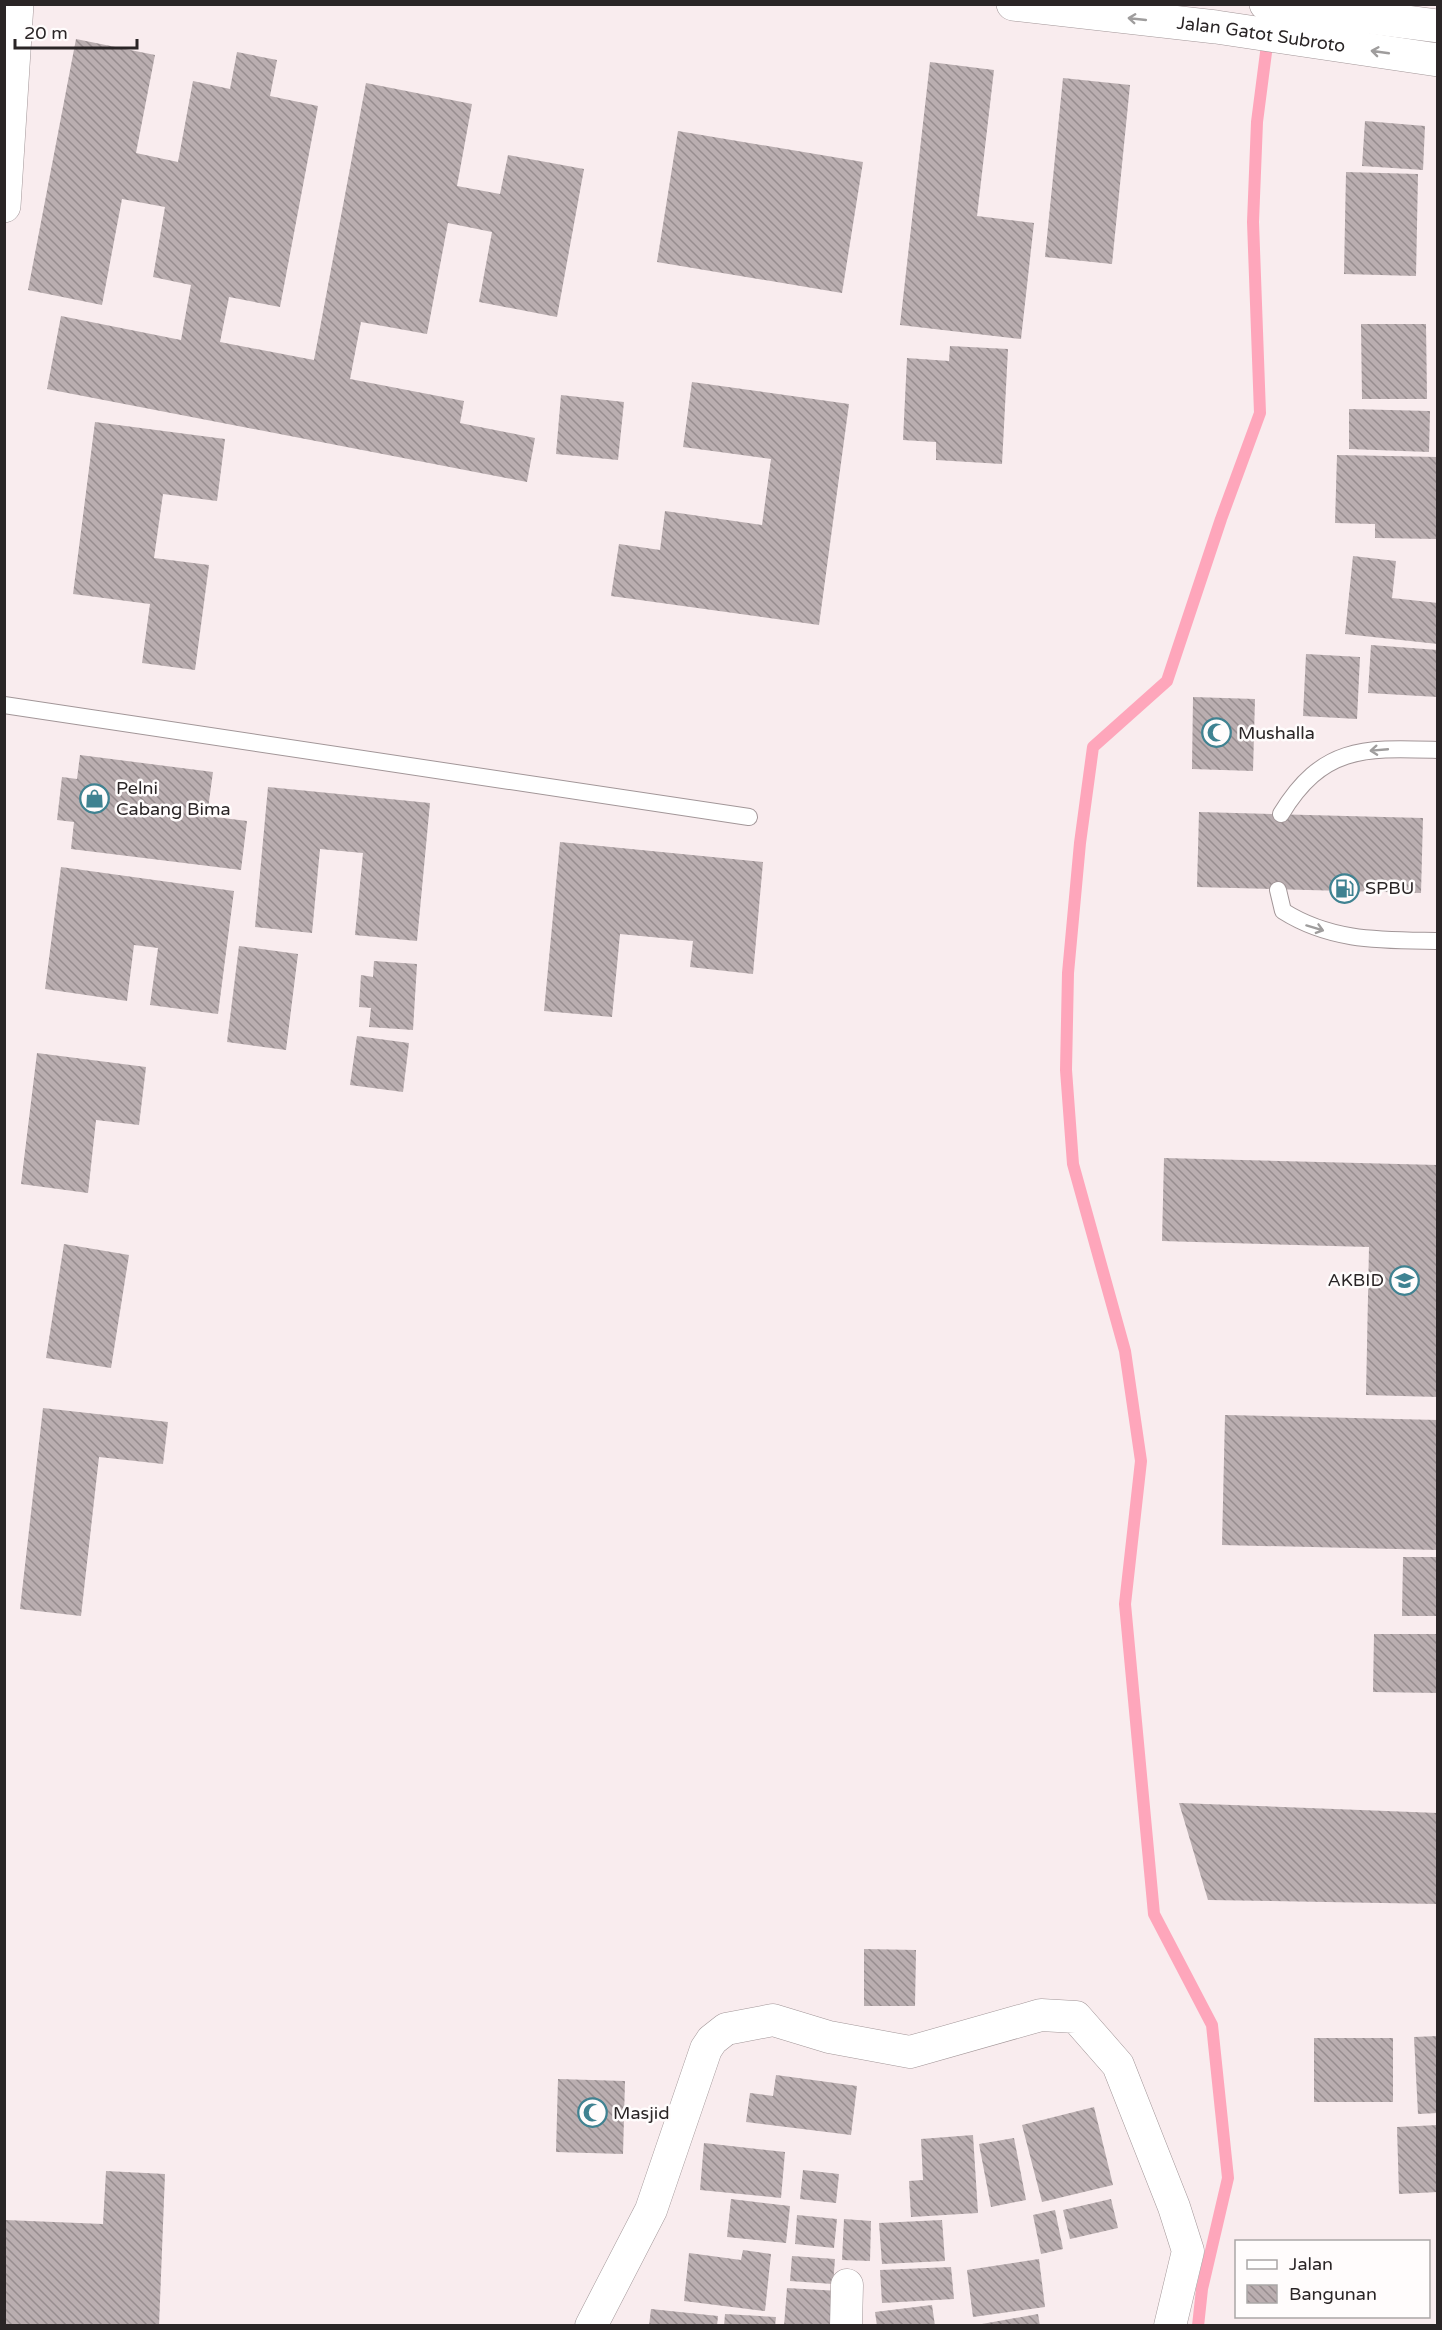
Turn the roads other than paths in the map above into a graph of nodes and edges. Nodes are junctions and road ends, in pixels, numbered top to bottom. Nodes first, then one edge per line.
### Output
1 (17, 4) edge
2 (1013, 4) edge
3 (1266, 4) edge
4 (1437, 26) edge
5 (1309, 27) junction
6 (1437, 60) edge
7 (4, 207) edge
8 (4, 705) edge
9 (1437, 750) edge
10 (1281, 814) dead end
11 (749, 817) dead end
12 (1278, 890) dead end
13 (1437, 941) edge
14 (847, 2284) dead end
15 (591, 2325) edge
16 (846, 2325) edge
17 (1170, 2325) edge

1 - 7 street
5 -> 2 street, Jalan Gatot Subroto
3 - 5 street, Jalan Gatot Subroto
4 - 5 street, Jalan Gatot Subroto
6 -> 5 street, Jalan Gatot Subroto
8 - 11 lane
9 -> 10 lane
12 -> 13 lane
14 - 16 street
15 - 17 street

